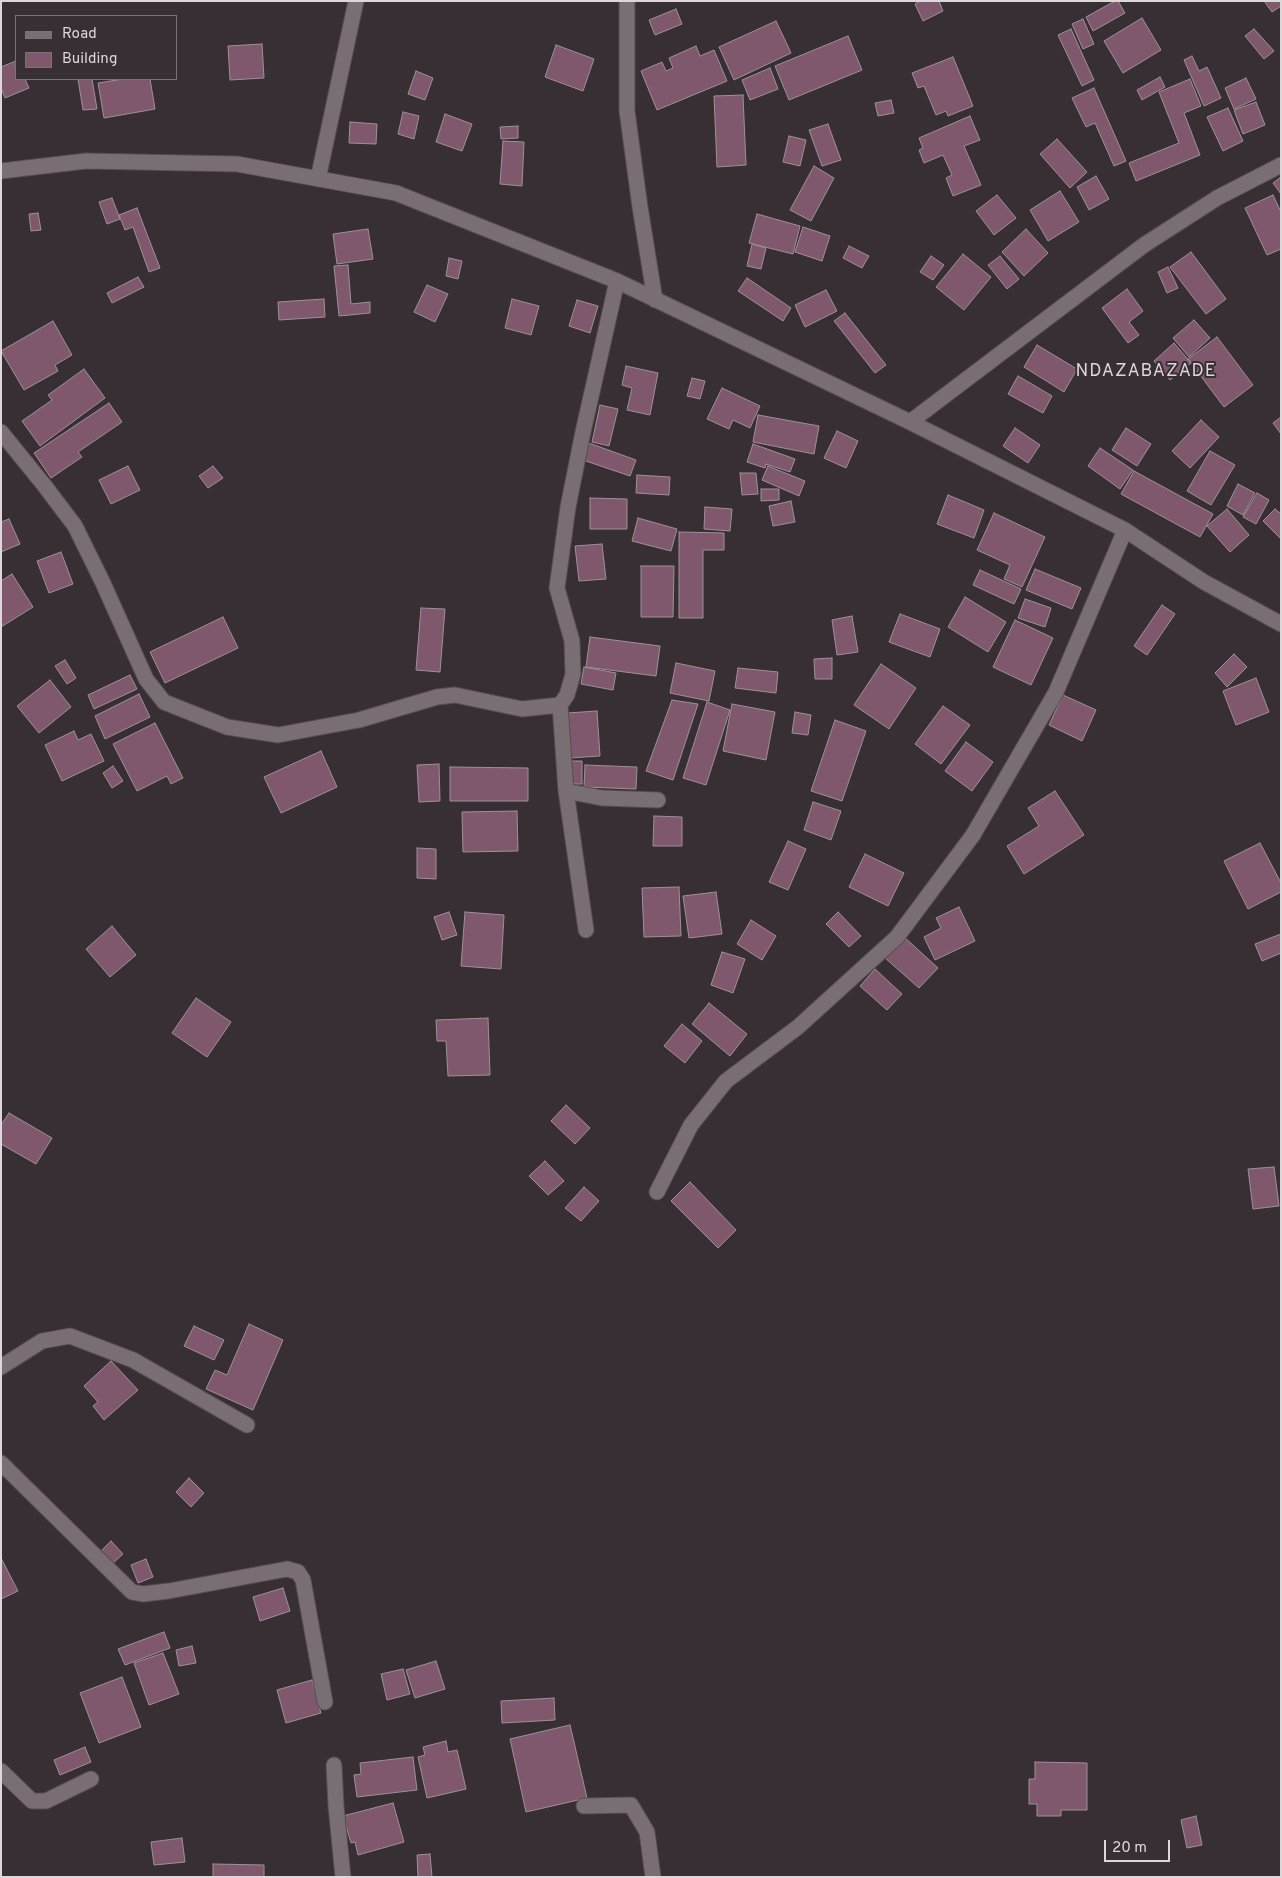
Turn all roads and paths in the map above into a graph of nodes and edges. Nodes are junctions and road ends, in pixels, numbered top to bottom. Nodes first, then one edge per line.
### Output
1 (356, 1) edge
2 (627, 1) edge
3 (1281, 165) edge
4 (1, 170) edge
5 (318, 179) junction
6 (617, 281) junction
7 (655, 300) junction
8 (910, 422) junction
9 (1, 432) edge
10 (1125, 530) junction
11 (1281, 624) edge
12 (560, 705) junction
13 (566, 791) junction
14 (658, 800) dead end
15 (586, 930) dead end
16 (657, 1192) dead end
17 (1, 1367) edge
18 (246, 1425) dead end
19 (1, 1463) edge
20 (325, 1702) dead end
21 (334, 1765) dead end
22 (1, 1771) edge
23 (91, 1779) dead end
24 (584, 1806) dead end
25 (344, 1877) edge
26 (653, 1877) edge

1 - 5 street
2 - 7 street
3 - 8 street
4 - 5 street
5 - 6 street
6 - 7 street
6 - 12 street
7 - 8 street
8 - 10 street
9 - 12 street
10 - 11 street
10 - 16 street
12 - 13 street
13 - 14 street
13 - 15 street
17 - 18 street
19 - 20 street
21 - 25 street
22 - 23 street
24 - 26 street

